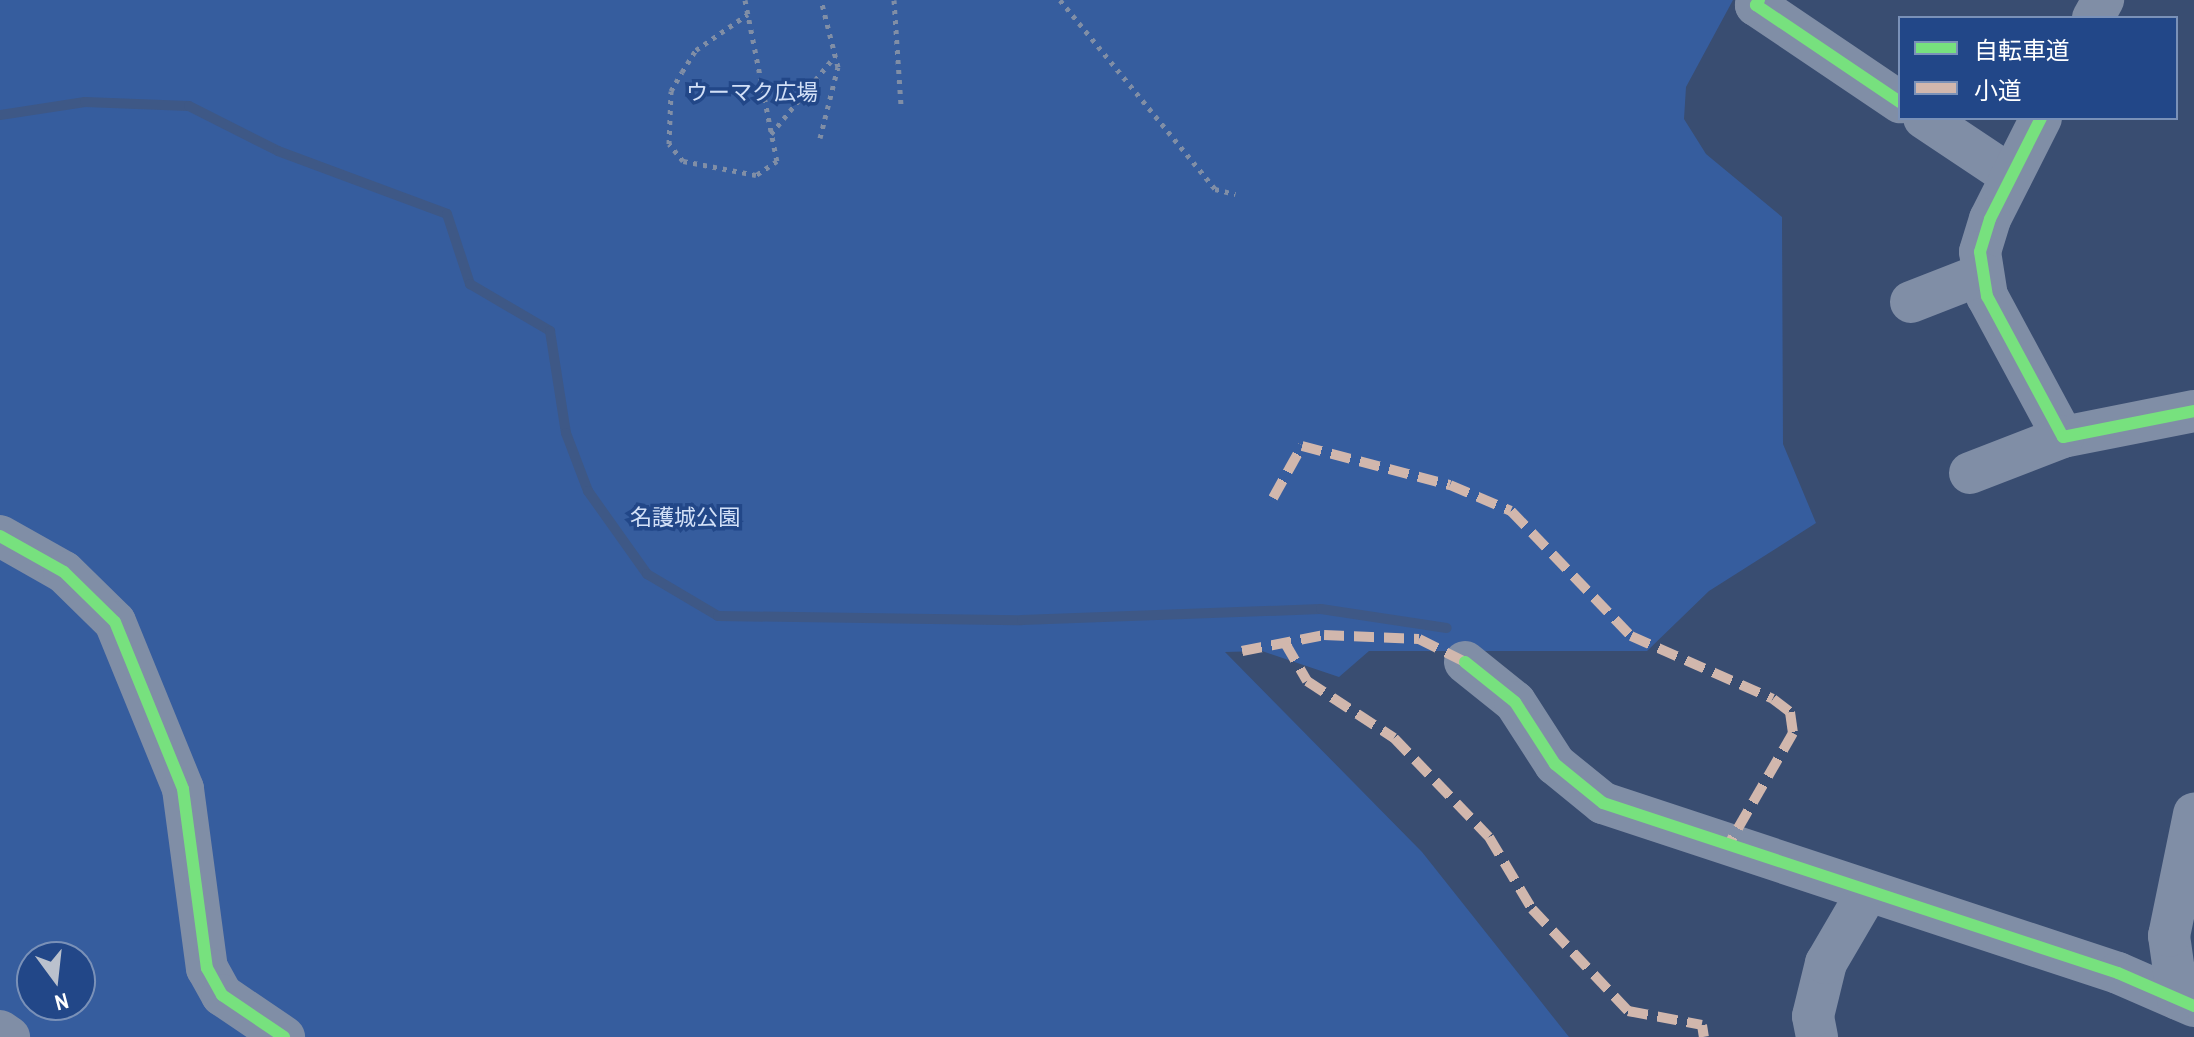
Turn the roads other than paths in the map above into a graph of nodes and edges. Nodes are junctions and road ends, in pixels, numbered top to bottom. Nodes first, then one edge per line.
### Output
1 (1759, 0) edge
2 (1898, 101) edge
3 (1927, 120) edge
4 (2040, 120) edge
5 (2011, 176) junction
6 (1983, 274) junction
7 (1911, 302) dead end
8 (2194, 411) edge
9 (2063, 437) junction
10 (1970, 473) dead end
11 (0, 536) edge
12 (1465, 662) dead end
13 (2194, 814) edge
14 (1868, 891) junction
15 (2186, 1002) edge
16 (0, 1031) edge
17 (9, 1037) edge
18 (284, 1037) edge
19 (1817, 1037) edge

1 - 2 street
3 - 5 street
4 - 5 street
5 - 6 street
6 - 7 street
6 - 9 street
8 - 9 street
9 - 10 street
11 - 18 street
12 - 14 street
13 - 15 street
14 - 15 street
14 - 19 street
16 - 17 street

